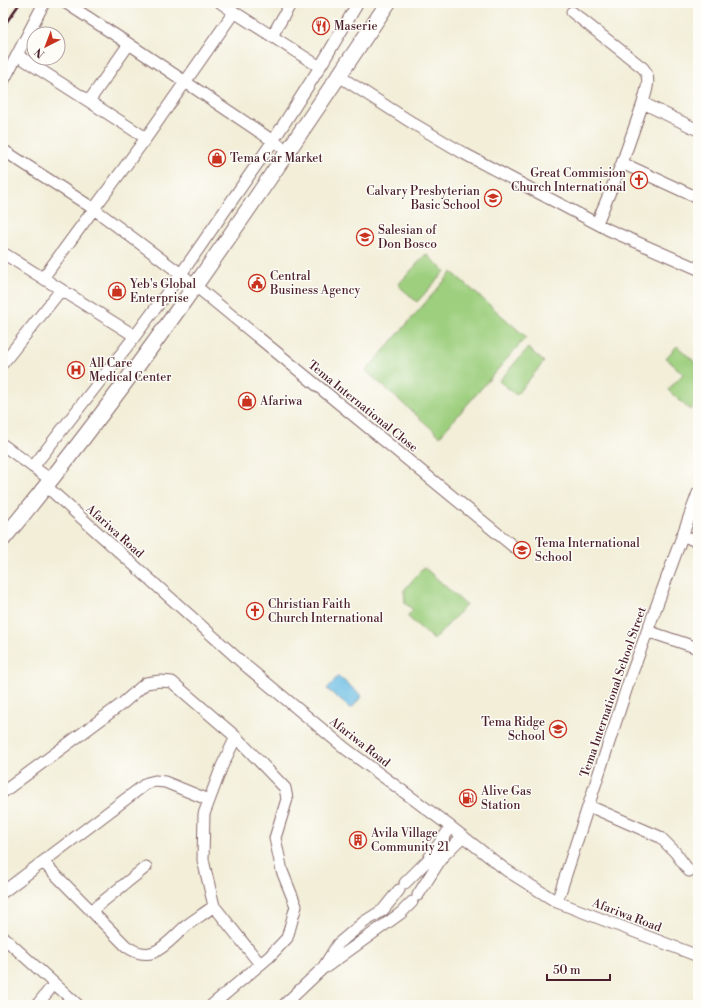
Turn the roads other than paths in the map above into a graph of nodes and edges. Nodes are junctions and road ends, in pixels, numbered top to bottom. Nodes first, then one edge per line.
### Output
1 (44, 3) edge
2 (66, 3) edge
3 (221, 3) edge
4 (291, 3) edge
5 (358, 3) edge
6 (388, 3) edge
7 (234, 12) junction
8 (572, 12) dead end
9 (272, 36) junction
10 (129, 44) junction
11 (17, 55) junction
12 (320, 67) junction
13 (339, 76) junction
14 (185, 81) junction
15 (3, 82) edge
16 (89, 101) junction
17 (644, 103) junction
18 (698, 130) edge
19 (146, 138) junction
20 (273, 141) junction
21 (3, 150) edge
22 (288, 151) junction
23 (622, 163) junction
24 (698, 198) edge
25 (94, 209) junction
26 (597, 223) junction
27 (3, 253) edge
28 (698, 269) edge
29 (181, 274) junction
30 (43, 278) junction
31 (196, 285) junction
32 (60, 290) junction
33 (135, 336) junction
34 (3, 363) edge
35 (3, 445) edge
36 (33, 467) junction
37 (48, 483) junction
38 (698, 492) edge
39 (682, 535) junction
40 (3, 539) edge
41 (698, 542) edge
42 (514, 547) dead end
43 (647, 631) junction
44 (698, 648) edge
45 (236, 737) junction
46 (3, 792) edge
47 (209, 800) junction
48 (589, 806) junction
49 (451, 827) junction
50 (463, 836) junction
51 (43, 862) junction
52 (146, 867) dead end
53 (689, 871) dead end
54 (415, 874) junction
55 (426, 883) junction
56 (3, 892) edge
57 (557, 902) junction
58 (214, 906) junction
59 (383, 910) junction
60 (91, 911) junction
61 (389, 922) junction
62 (3, 937) edge
63 (698, 956) edge
64 (260, 964) junction
65 (323, 968) junction
66 (54, 984) junction
67 (37, 1005) edge
68 (78, 1005) edge
69 (212, 1005) edge
70 (284, 1005) edge

1 - 11 street
2 - 10 street
3 - 7 street
4 - 9 street
5 - 12 street
6 - 13 highway
7 - 9 street
7 - 14 street
8 - 17 street
9 - 12 street
10 - 14 street
10 - 16 street
11 - 15 street
11 - 16 street
12 - 20 street
13 - 22 highway
13 - 26 street
14 - 19 street
14 - 20 street
16 - 19 street
17 - 18 street
17 - 23 street
19 - 25 street
20 - 22 street
20 - 29 street
21 - 25 street, Tema International Close
22 - 31 highway
23 - 24 street
23 - 26 street
25 - 29 street, Tema International Close
25 - 30 street
26 - 28 street
27 - 30 street
29 - 31 street, Tema International Close
29 - 33 street
30 - 32 street
31 - 37 highway
31 - 42 street, Tema International Close
32 - 33 street
32 - 34 street
33 - 36 street
35 - 36 street, Afariwa Road
36 - 37 street, Afariwa Road
37 - 40 highway
37 - 49 street, Afariwa Road
38 - 39 street, Tema International School Street
39 - 41 street
39 - 43 street, Tema International School Street
43 - 44 street
43 - 48 street, Tema International School Street
45 - 46 street
45 - 47 street
45 - 64 street
47 - 51 street
47 - 58 street
48 - 53 street
48 - 57 street, Tema International School Street
49 - 50 street, Afariwa Road
49 - 54 street
50 - 55 street
50 - 57 street, Afariwa Road
51 - 56 street
51 - 60 street
52 - 60 street
54 - 55 street
54 - 59 street
55 - 61 street
57 - 63 street, Afariwa Road
58 - 60 street
58 - 64 street
59 - 61 street
59 - 65 street
61 - 65 street
62 - 66 street
64 - 69 street
65 - 70 street
66 - 67 street
66 - 68 street

